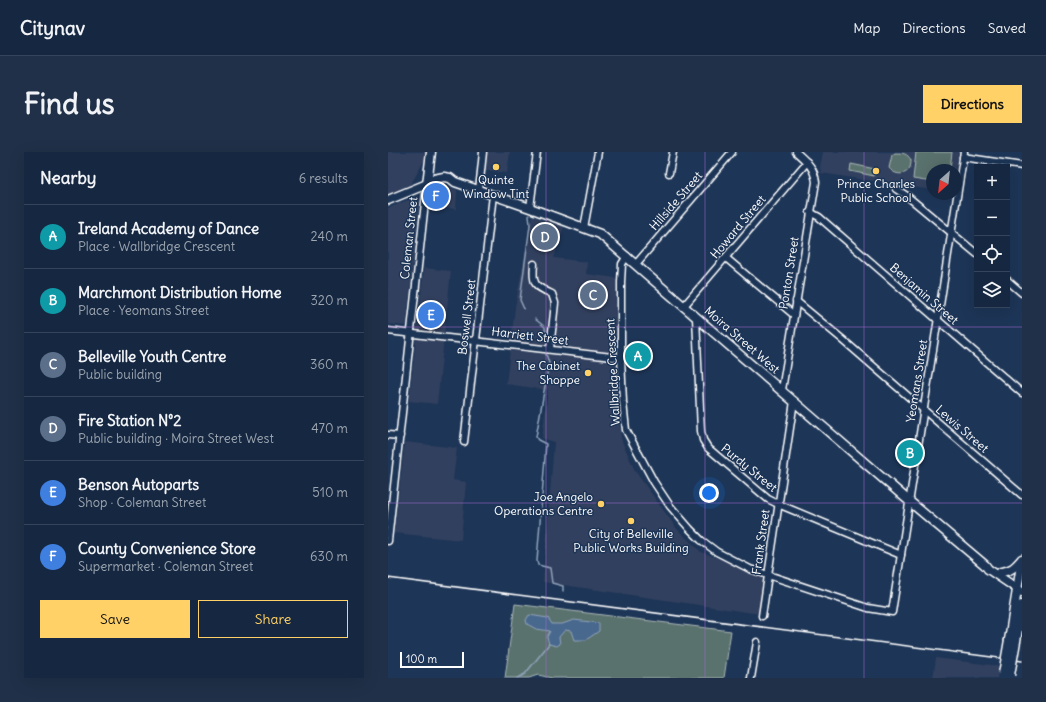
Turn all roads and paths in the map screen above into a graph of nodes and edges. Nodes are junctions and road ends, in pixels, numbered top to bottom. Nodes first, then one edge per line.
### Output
1 (431, 152) edge
2 (483, 152) edge
3 (537, 152) edge
4 (598, 152) edge
5 (673, 152) edge
6 (732, 152) edge
7 (796, 152) edge
8 (963, 154) edge
9 (807, 162) junction
10 (1022, 166) edge
11 (429, 170) junction
12 (669, 173) dead end
13 (444, 177) junction
14 (455, 182) junction
15 (427, 184) junction
16 (896, 189) dead end
17 (479, 190) junction
18 (493, 195) junction
19 (388, 200) edge
20 (530, 208) junction
21 (810, 212) junction
22 (584, 228) junction
23 (951, 232) junction
24 (974, 251) edge
25 (726, 258) junction
26 (631, 260) junction
27 (534, 264) dead end
28 (1010, 283) edge
29 (1022, 293) edge
30 (796, 301) junction
31 (684, 306) junction
32 (794, 315) junction
33 (696, 316) junction
34 (938, 320) junction
35 (388, 331) edge
36 (411, 334) junction
37 (476, 341) junction
38 (550, 349) junction
39 (621, 358) junction
40 (782, 390) junction
41 (1022, 393) edge
42 (794, 401) junction
43 (924, 411) junction
44 (388, 435) edge
45 (400, 436) junction
46 (464, 442) dead end
47 (1022, 495) edge
48 (909, 501) junction
49 (778, 504) junction
50 (388, 541) edge
51 (901, 555) junction
52 (1022, 559) edge
53 (985, 565) junction
54 (1001, 572) junction
55 (768, 575) junction
56 (1020, 587) edge
57 (1022, 605) edge
58 (892, 612) joint
59 (762, 616) dead end
60 (1021, 618) edge
61 (1012, 640) junction
62 (757, 642) dead end
63 (1007, 676) edge
64 (751, 678) edge

1 - 11 main road, Coleman Street
2 - 17 street
3 - 20 street
4 - 22 street
5 - 12 street
6 - 26 street, Hillside Street
7 - 9 street
8 - 10 street
8 - 23 street, Yeomans Street
9 - 21 street, Ponton Street
9 - 25 street, Howard Street
11 - 13 main road
11 - 15 main road, Coleman Street
13 - 14 main road, Moira Street West
13 - 15 main road, Moira Street West
14 - 15 main road, Moira Street West
14 - 17 main road, Moira Street West
15 - 19 main road, Moira Street West
15 - 36 street, Coleman Street
16 - 23 street
17 - 18 main road, Moira Street West
18 - 20 main road, Moira Street West
18 - 37 street, Boswell Street
20 - 22 main road, Moira Street West
21 - 30 street, Ponton Street
21 - 34 street, Benjamin Street
22 - 26 main road, Moira Street West
23 - 24 street
23 - 34 street, Yeomans Street
25 - 31 street, Howard Street
25 - 32 street
26 - 31 main road, Moira Street West
26 - 39 street, Wallbridge Crescent
27 - 38 street
28 - 29 street
30 - 32 street, Ponton Street
30 - 43 street, Lewis Street
31 - 33 main road, Moira Street West
32 - 40 street, Ponton Street
33 - 40 main road, Moira Street West
33 - 49 street, Purdy Street
34 - 41 street, Benjamin Street
34 - 43 street, Yeomans Street
35 - 36 street, Harriett Street
36 - 37 street, Harriett Street
36 - 45 street, Coleman Street
37 - 38 street, Harriett Street
37 - 46 street, Boswell Street
38 - 39 street, Harriett Street
39 - 55 street, Wallbridge Crescent
40 - 42 main road, Moira Street West
42 - 48 main road, Moira Street West
42 - 49 street, Frank Street
43 - 47 street, Lewis Street
43 - 48 street, Yeomans Street
44 - 45 street
45 - 50 street, Coleman Street
48 - 51 street, Yeomans Street
48 - 53 main road, Moira Street West
49 - 51 street, Purdy Street
49 - 55 street, Frank Street
51 - 58 street, Yeomans Street
52 - 54 main road
52 - 56 main road
53 - 54 main road, Moira Street West
53 - 56 main road, Moira Street West
54 - 56 main road, Moira Street West
55 - 58 street, Wallbridge Crescent
55 - 59 street, Frank Street
56 - 61 main road
57 - 60 main road
60 - 61 main road
61 - 63 main road, bridge
62 - 64 street

